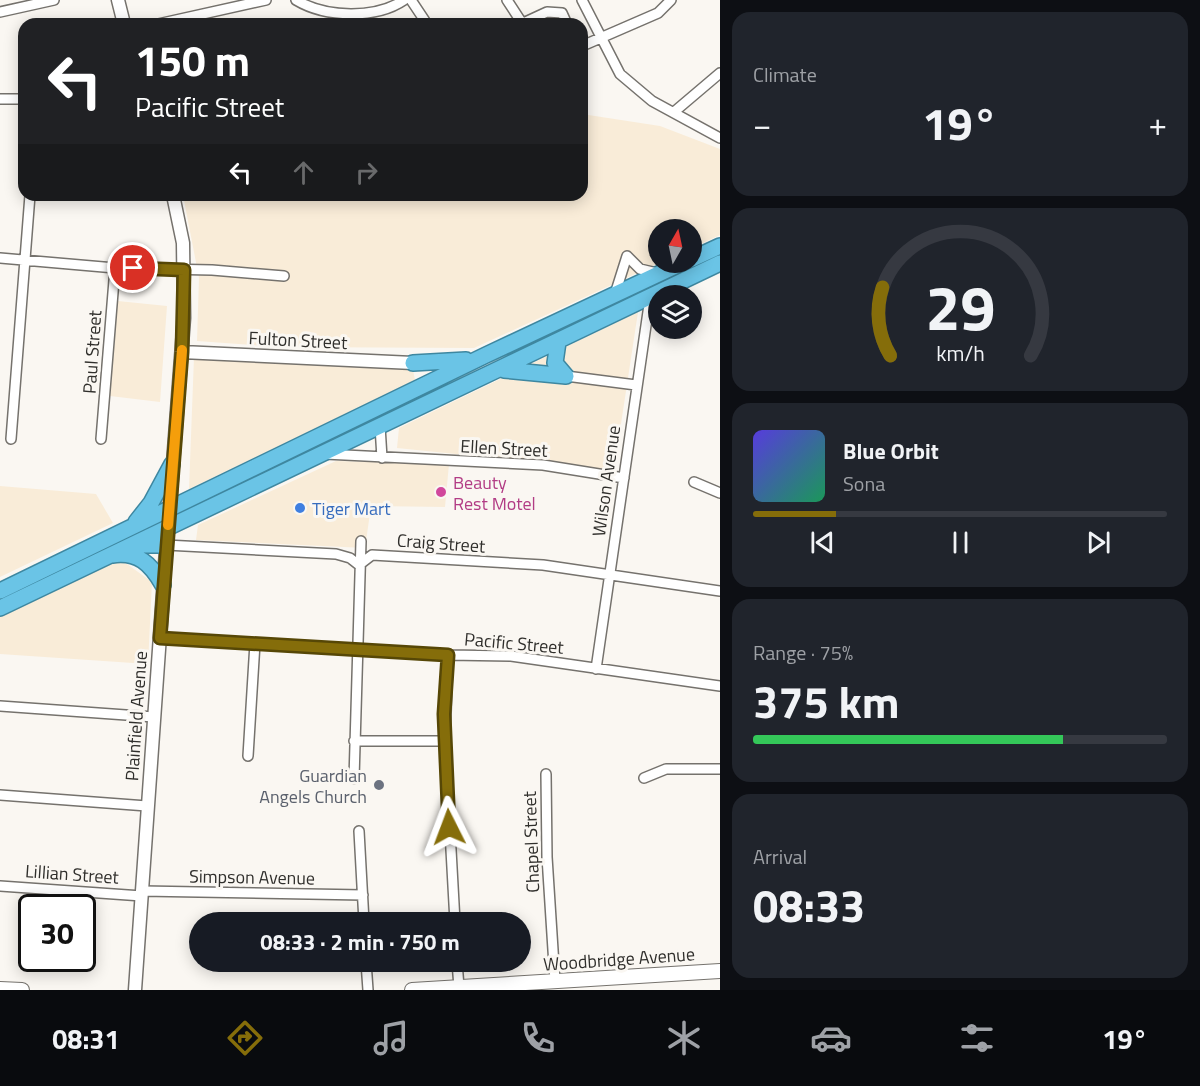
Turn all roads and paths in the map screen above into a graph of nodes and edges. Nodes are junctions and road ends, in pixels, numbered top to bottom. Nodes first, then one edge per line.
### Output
1 (54, 0) edge
2 (118, 0) edge
3 (214, 0) edge
4 (266, 0) edge
5 (296, 0) edge
6 (404, 0) edge
7 (411, 0) edge
8 (507, 0) edge
9 (582, 0) edge
10 (671, 0) edge
11 (216, 10) junction
12 (0, 12) edge
13 (122, 18) edge
14 (183, 18) edge
15 (423, 18) edge
16 (518, 18) edge
17 (535, 18) edge
18 (564, 18) edge
19 (601, 38) junction
20 (588, 43) edge
21 (720, 73) edge
22 (0, 99) edge
23 (18, 99) edge
24 (674, 112) junction
25 (720, 138) edge
26 (29, 201) edge
27 (174, 201) edge
28 (720, 246) edge
29 (702, 254) edge
30 (0, 258) edge
31 (24, 260) junction
32 (720, 263) edge
33 (115, 268) junction
34 (184, 270) junction
35 (648, 271) edge
36 (661, 273) edge
37 (284, 276) dead end
38 (676, 285) edge
39 (613, 295) junction
40 (648, 299) edge
41 (648, 310) edge
42 (558, 342) junction
43 (182, 352) junction
44 (486, 355) junction
45 (412, 363) junction
46 (566, 376) junction
47 (476, 381) junction
48 (636, 385) junction
49 (420, 387) junction
50 (380, 426) junction
51 (11, 439) dead end
52 (101, 439) dead end
53 (323, 453) junction
54 (381, 458) junction
55 (172, 464) junction
56 (624, 478) junction
57 (694, 482) dead end
58 (720, 493) edge
59 (169, 508) junction
60 (133, 526) junction
61 (168, 527) junction
62 (361, 541) dead end
63 (128, 545) junction
64 (166, 545) junction
65 (101, 558) junction
66 (359, 565) junction
67 (610, 575) junction
68 (163, 585) junction
69 (0, 591) edge
70 (720, 591) edge
71 (0, 608) edge
72 (160, 638) junction
73 (255, 643) junction
74 (357, 648) junction
75 (448, 655) junction
76 (596, 669) junction
77 (720, 686) edge
78 (0, 706) edge
79 (154, 717) junction
80 (354, 741) junction
81 (445, 741) junction
82 (248, 756) dead end
83 (720, 770) edge
84 (546, 774) dead end
85 (644, 778) dead end
86 (354, 779) dead end
87 (0, 795) edge
88 (147, 806) junction
89 (359, 831) dead end
90 (0, 886) edge
91 (142, 893) junction
92 (363, 895) junction
93 (364, 912) edge
94 (454, 912) edge
95 (720, 970) edge
96 (367, 972) edge
97 (458, 972) edge
98 (555, 981) junction
99 (571, 985) edge
100 (459, 987) junction
101 (482, 988) edge
102 (0, 989) edge
103 (22, 990) edge
104 (135, 990) edge
105 (368, 990) edge
106 (412, 990) edge

1 - 12 street
2 - 13 street
3 - 11 street
4 - 11 street
5 - 6 street
7 - 15 street
8 - 16 street
9 - 19 street
10 - 19 street
11 - 14 street
17 - 18 street
19 - 20 street
19 - 24 street
21 - 24 street
22 - 23 street
24 - 25 street
26 - 31 street
27 - 34 street, Plainfield Avenue
28 - 29 highway
30 - 31 street
31 - 33 street
31 - 51 street
32 - 38 highway
33 - 34 street
33 - 52 street, Paul Street
34 - 37 street
34 - 43 street, Plainfield Avenue
35 - 39 street
36 - 39 highway
39 - 44 highway
40 - 42 highway
41 - 48 street, Wilson Avenue
42 - 46 highway
42 - 47 highway
43 - 45 street, Fulton Street
43 - 55 street, Plainfield Avenue
44 - 45 highway
44 - 49 highway
45 - 49 highway
46 - 47 highway
46 - 48 street
47 - 50 highway
48 - 56 street, Wilson Avenue
49 - 59 highway
50 - 53 highway
50 - 54 street
53 - 54 street, Ellen Street
53 - 61 highway
54 - 56 street, Ellen Street
55 - 59 street, Plainfield Avenue
55 - 60 highway
56 - 67 street, Wilson Avenue
57 - 58 street
59 - 60 highway
59 - 61 street, Plainfield Avenue
60 - 69 highway
61 - 63 highway
61 - 64 street, Plainfield Avenue
62 - 66 street
63 - 64 highway
63 - 65 highway
64 - 66 street
64 - 68 street, Plainfield Avenue
65 - 68 highway
65 - 71 highway
66 - 67 street, Craig Street
66 - 74 street
67 - 70 street, Craig Street
67 - 76 street, Wilson Avenue
68 - 72 street, Plainfield Avenue
72 - 73 street, Pacific Street
72 - 79 street, Plainfield Avenue
73 - 74 street, Pacific Street
73 - 82 street
74 - 75 street, Pacific Street
74 - 80 street
75 - 76 street, Pacific Street
75 - 81 street
76 - 77 street, Pacific Street
78 - 79 street
79 - 88 street, Plainfield Avenue
80 - 81 street
80 - 86 street
81 - 94 street
83 - 85 street
84 - 98 street, Chapel Street
87 - 88 street
88 - 91 street, Plainfield Avenue
89 - 92 street
90 - 91 street, Lillian Street
91 - 92 street, Simpson Avenue
91 - 104 street, Plainfield Avenue
92 - 93 street
95 - 99 main road, Woodbridge Avenue
96 - 105 street
97 - 100 street
98 - 99 main road, Woodbridge Avenue
98 - 101 main road, Woodbridge Avenue
100 - 101 main road, Woodbridge Avenue
100 - 106 main road, Woodbridge Avenue
102 - 103 main road

